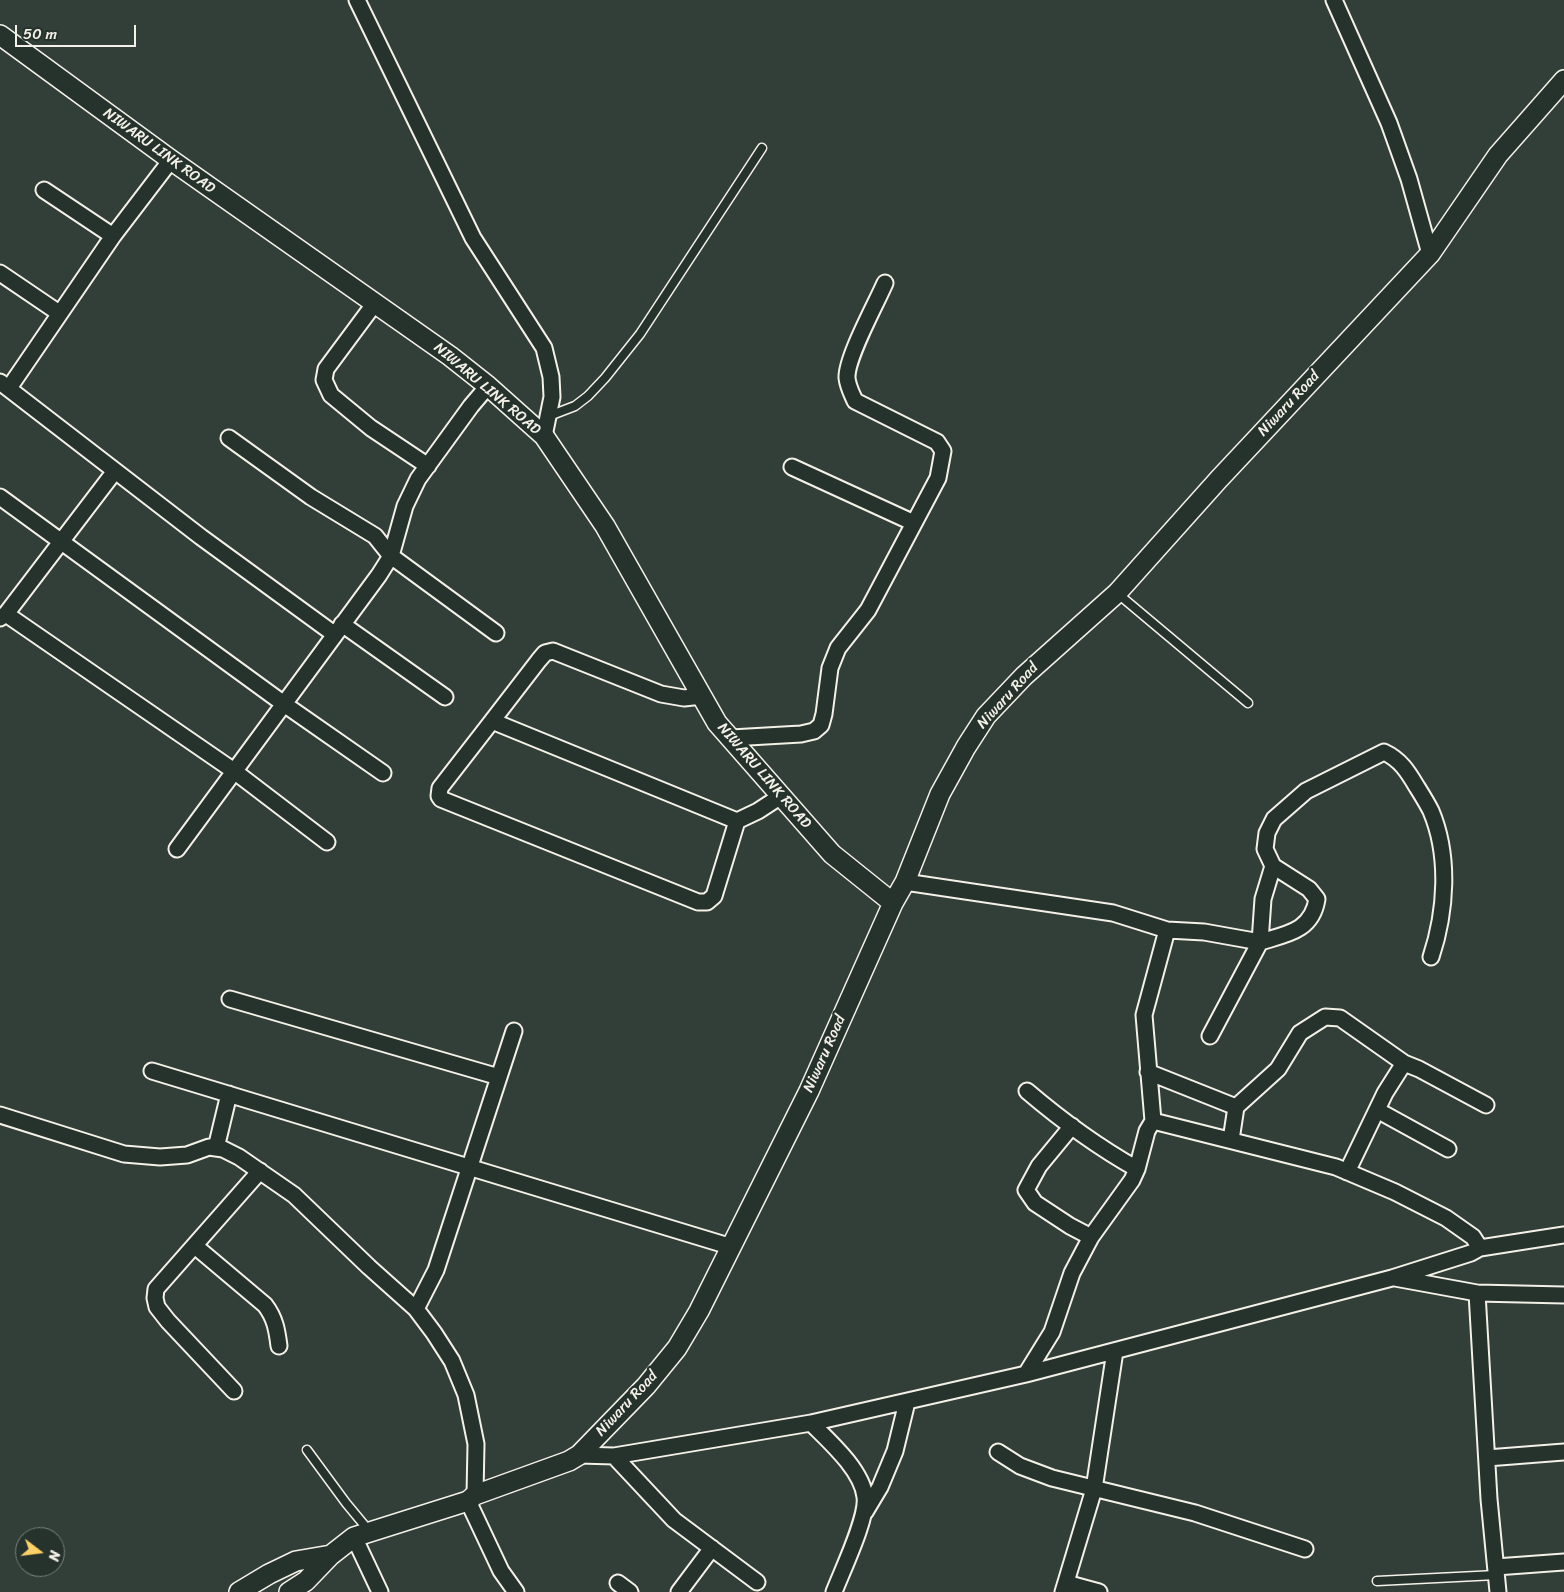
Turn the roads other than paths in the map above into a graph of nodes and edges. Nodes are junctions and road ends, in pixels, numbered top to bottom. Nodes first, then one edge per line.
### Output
1 (357, 0) edge
2 (1334, 0) edge
3 (0, 35) edge
4 (1564, 80) edge
5 (762, 148) dead end
6 (171, 160) junction
7 (44, 190) dead end
8 (113, 236) junction
9 (1430, 254) junction
10 (0, 273) edge
11 (886, 283) dead end
12 (375, 303) junction
13 (59, 313) junction
14 (4, 385) edge
15 (488, 386) junction
16 (548, 417) junction
17 (544, 436) junction
18 (229, 438) dead end
19 (428, 466) junction
20 (792, 467) dead end
21 (115, 470) junction
22 (0, 497) edge
23 (914, 523) junction
24 (61, 541) junction
25 (391, 556) junction
26 (1117, 593) junction
27 (3, 616) edge
28 (338, 629) junction
29 (496, 633) dead end
30 (702, 696) junction
31 (445, 698) dead end
32 (284, 704) junction
33 (1248, 704) dead end
34 (492, 721) junction
35 (730, 738) junction
36 (234, 771) junction
37 (383, 772) dead end
38 (781, 796) junction
39 (737, 820) junction
40 (327, 842) dead end
41 (177, 849) dead end
42 (1273, 866) junction
43 (905, 882) junction
44 (893, 902) junction
45 (1167, 930) junction
46 (1260, 942) junction
47 (1431, 957) dead end
48 (230, 999) dead end
49 (514, 1031) dead end
50 (1210, 1036) dead end
51 (1404, 1063) junction
52 (152, 1071) dead end
53 (1148, 1072) junction
54 (499, 1077) junction
55 (1028, 1090) dead end
56 (229, 1094) junction
57 (1486, 1104) dead end
58 (1236, 1107) junction
59 (1377, 1110) junction
60 (0, 1115) edge
61 (1153, 1121) junction
62 (1072, 1126) junction
63 (1231, 1140) junction
64 (216, 1148) junction
65 (1448, 1149) dead end
66 (469, 1166) junction
67 (1137, 1169) junction
68 (260, 1171) junction
69 (1347, 1172) junction
70 (1564, 1235) edge
71 (1091, 1237) junction
72 (195, 1246) junction
73 (732, 1247) junction
74 (1480, 1248) junction
75 (1392, 1278) junction
76 (1477, 1293) junction
77 (1564, 1295) edge
78 (416, 1308) junction
79 (279, 1346) dead end
80 (1115, 1351) junction
81 (1026, 1374) junction
82 (234, 1391) dead end
83 (907, 1402) junction
84 (811, 1423) junction
85 (307, 1450) dead end
86 (998, 1452) dead end
87 (1564, 1452) edge
88 (614, 1456) junction
89 (574, 1458) junction
90 (1487, 1458) junction
91 (1094, 1489) junction
92 (472, 1498) junction
93 (864, 1514) junction
94 (362, 1535) junction
95 (712, 1548) junction
96 (1305, 1549) dead end
97 (331, 1555) junction
98 (1564, 1562) edge
99 (1496, 1571) junction
100 (1376, 1581) dead end
101 (757, 1582) dead end
102 (618, 1583) dead end
103 (1064, 1587) edge
104 (239, 1592) edge
105 (289, 1592) edge
106 (380, 1592) edge
107 (516, 1592) edge
108 (630, 1592) edge
109 (679, 1592) edge
110 (834, 1592) edge
111 (1099, 1592) edge
112 (1498, 1592) edge

1 - 16 street
2 - 9 street
3 - 6 street, NIWARU LINK ROAD
4 - 9 street, Niwaru Road
5 - 16 lane
6 - 8 street
6 - 12 street, NIWARU LINK ROAD
7 - 8 street
8 - 13 street
9 - 26 street, Niwaru Road
10 - 13 street
11 - 23 street
12 - 15 street, NIWARU LINK ROAD
12 - 19 street
13 - 14 street
14 - 21 street
15 - 17 street, NIWARU LINK ROAD
15 - 19 street
16 - 17 street
17 - 30 street, NIWARU LINK ROAD
18 - 25 street
19 - 25 street
20 - 23 street
21 - 24 street
21 - 28 street
22 - 24 street
23 - 35 street
24 - 27 street
24 - 32 street
25 - 28 street
25 - 29 street
26 - 33 lane
26 - 43 street, Niwaru Road
27 - 36 street
28 - 31 street
28 - 32 street
30 - 34 street
30 - 35 street, NIWARU LINK ROAD
32 - 36 street
32 - 37 street
34 - 39 street
34 - 39 street
35 - 38 street, NIWARU LINK ROAD
36 - 40 street
36 - 41 street
38 - 39 street
38 - 44 street, NIWARU LINK ROAD
42 - 46 street
42 - 46 street
42 - 47 street
43 - 44 street, Niwaru Road
43 - 45 street
44 - 73 street, Niwaru Road
45 - 46 street
45 - 53 street
46 - 50 street
48 - 54 street
49 - 54 street
51 - 57 street
51 - 58 street
51 - 59 street
52 - 56 street
53 - 58 street
53 - 61 street
54 - 66 street
55 - 62 street
56 - 64 street
56 - 66 street
58 - 63 street
59 - 65 street
59 - 69 street
60 - 64 street
61 - 63 street
61 - 67 street
62 - 67 street
62 - 71 street
63 - 69 street
64 - 68 street
66 - 73 street
66 - 78 street
67 - 71 street
68 - 72 street
68 - 78 street
69 - 74 street
70 - 74 street
71 - 81 street
72 - 79 street
72 - 82 street
73 - 89 street, Niwaru Road
74 - 75 street
75 - 76 street
75 - 80 street
76 - 77 street
76 - 90 street
78 - 92 street
80 - 81 street
80 - 91 street
81 - 83 street
83 - 84 street
83 - 93 street
84 - 88 street
84 - 93 street
85 - 94 lane
86 - 91 street
87 - 90 street
88 - 89 street
88 - 95 street
89 - 92 street
90 - 99 street
91 - 96 street
91 - 103 street
92 - 94 street
92 - 107 street
93 - 110 street
94 - 97 street
94 - 106 street
95 - 101 street
95 - 109 street
97 - 104 street
97 - 105 street
98 - 99 street
99 - 100 lane
99 - 112 street
102 - 108 street
103 - 111 street

